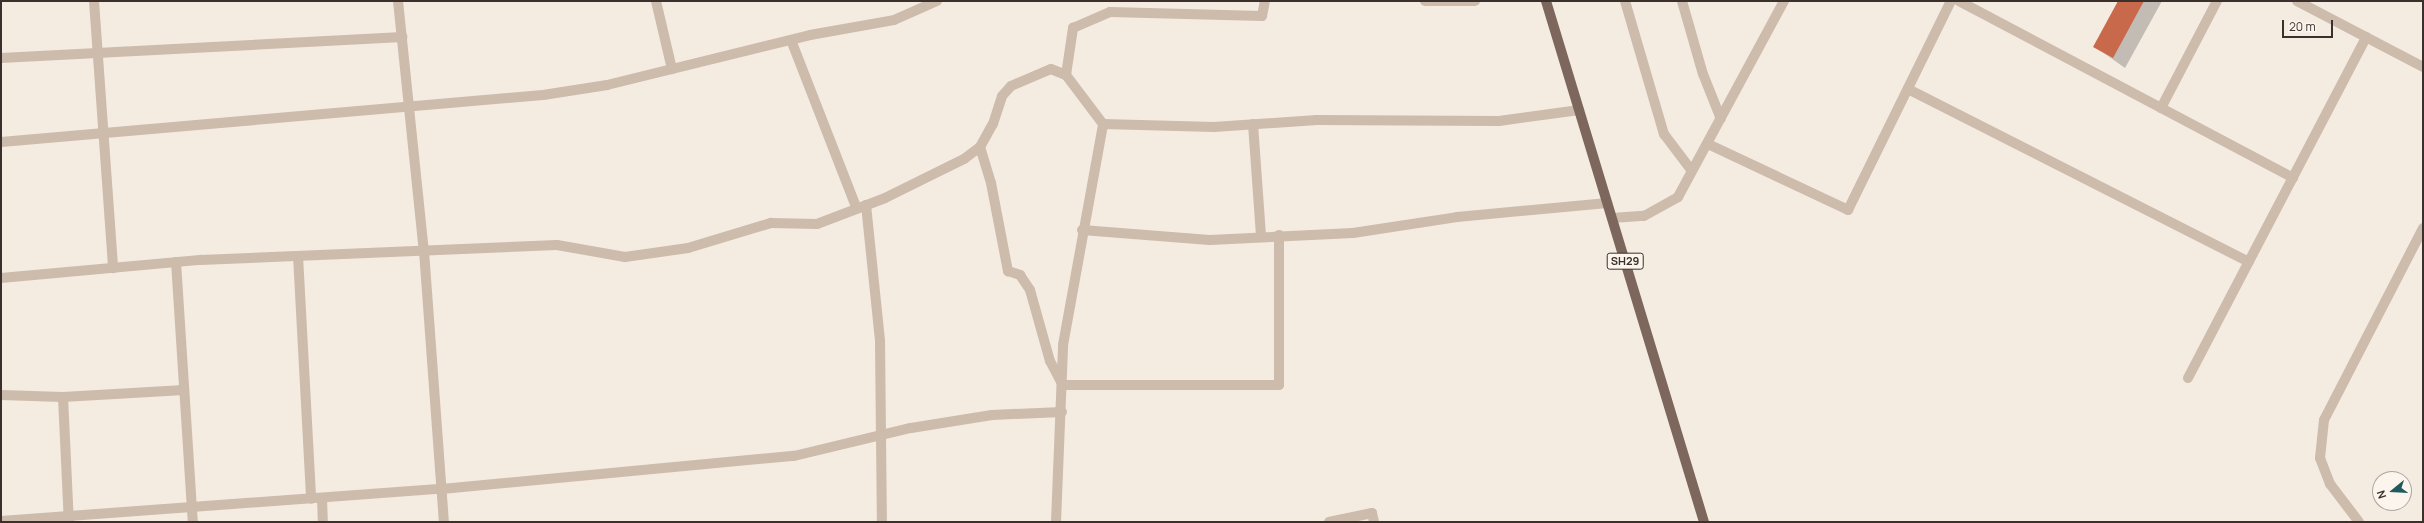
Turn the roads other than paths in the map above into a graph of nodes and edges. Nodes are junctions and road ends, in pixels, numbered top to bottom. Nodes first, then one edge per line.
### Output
1 (94, 1) edge
2 (398, 1) edge
3 (656, 1) edge
4 (937, 1) edge
5 (1265, 1) edge
6 (1425, 1) edge
7 (1475, 1) edge
8 (1546, 1) edge
9 (1625, 1) edge
10 (1682, 1) edge
11 (1784, 1) edge
12 (1951, 1) edge
13 (1959, 1) edge
14 (2217, 1) edge
15 (2297, 1) edge
16 (402, 37) junction
17 (2366, 37) junction
18 (791, 40) junction
19 (98, 53) junction
20 (1, 58) edge
21 (2423, 67) edge
22 (672, 69) junction
23 (1066, 75) junction
24 (1908, 89) junction
25 (2161, 108) junction
26 (409, 109) junction
27 (1579, 110) junction
28 (1721, 119) junction
29 (1103, 124) junction
30 (1253, 124) junction
31 (103, 136) junction
32 (1, 142) edge
33 (1708, 144) junction
34 (980, 147) junction
35 (1692, 171) junction
36 (2292, 178) junction
37 (1608, 203) junction
38 (861, 207) junction
39 (1612, 218) junction
40 (2423, 228) edge
41 (1082, 230) junction
42 (1279, 235) junction
43 (1261, 236) junction
44 (424, 251) junction
45 (298, 256) junction
46 (176, 262) junction
47 (2249, 262) junction
48 (113, 268) junction
49 (1, 278) edge
50 (2188, 378) dead end
51 (1063, 385) junction
52 (184, 390) junction
53 (1, 395) edge
54 (63, 397) junction
55 (1062, 412) junction
56 (883, 435) junction
57 (442, 490) junction
58 (316, 499) junction
59 (192, 508) junction
60 (68, 519) edge
61 (1, 521) edge
62 (193, 522) edge
63 (323, 522) edge
64 (444, 522) edge
65 (882, 522) edge
66 (1056, 522) edge
67 (1329, 522) edge
68 (1374, 522) edge
69 (1704, 522) edge
70 (2359, 522) edge

1 - 19 street
2 - 16 street
3 - 22 street
4 - 18 street
5 - 23 street
6 - 7 street
8 - 27 main road, SH29
9 - 35 street
10 - 28 street
11 - 28 street
12 - 24 street
13 - 25 street
14 - 25 street
15 - 17 street
16 - 19 street
16 - 26 street
17 - 21 street
17 - 36 street
18 - 22 street
18 - 38 street
19 - 20 street
19 - 31 street
22 - 26 street
23 - 29 street
23 - 34 street
24 - 33 street
24 - 47 street
25 - 36 street
26 - 31 street
26 - 44 street
27 - 30 street
27 - 37 main road, SH29
28 - 33 street
29 - 30 street
29 - 41 street
30 - 43 street
31 - 32 street
31 - 48 street
33 - 35 street
34 - 38 street
34 - 51 street
35 - 39 street
36 - 47 street
37 - 39 main road, SH29
37 - 42 street
38 - 44 street
38 - 56 street
39 - 69 main road, SH29
40 - 70 street
41 - 43 street
41 - 51 street
42 - 43 street
42 - 51 street
44 - 45 street
44 - 57 street
45 - 46 street
45 - 58 street
46 - 48 street
46 - 52 street
47 - 50 street
48 - 49 street
51 - 55 street
52 - 54 street
52 - 59 street
53 - 54 street
54 - 60 street
55 - 56 street
55 - 66 street
56 - 57 street
56 - 65 street
57 - 58 street
57 - 64 street
58 - 59 street
58 - 63 street
59 - 60 street
59 - 62 street
60 - 61 street
67 - 68 street

